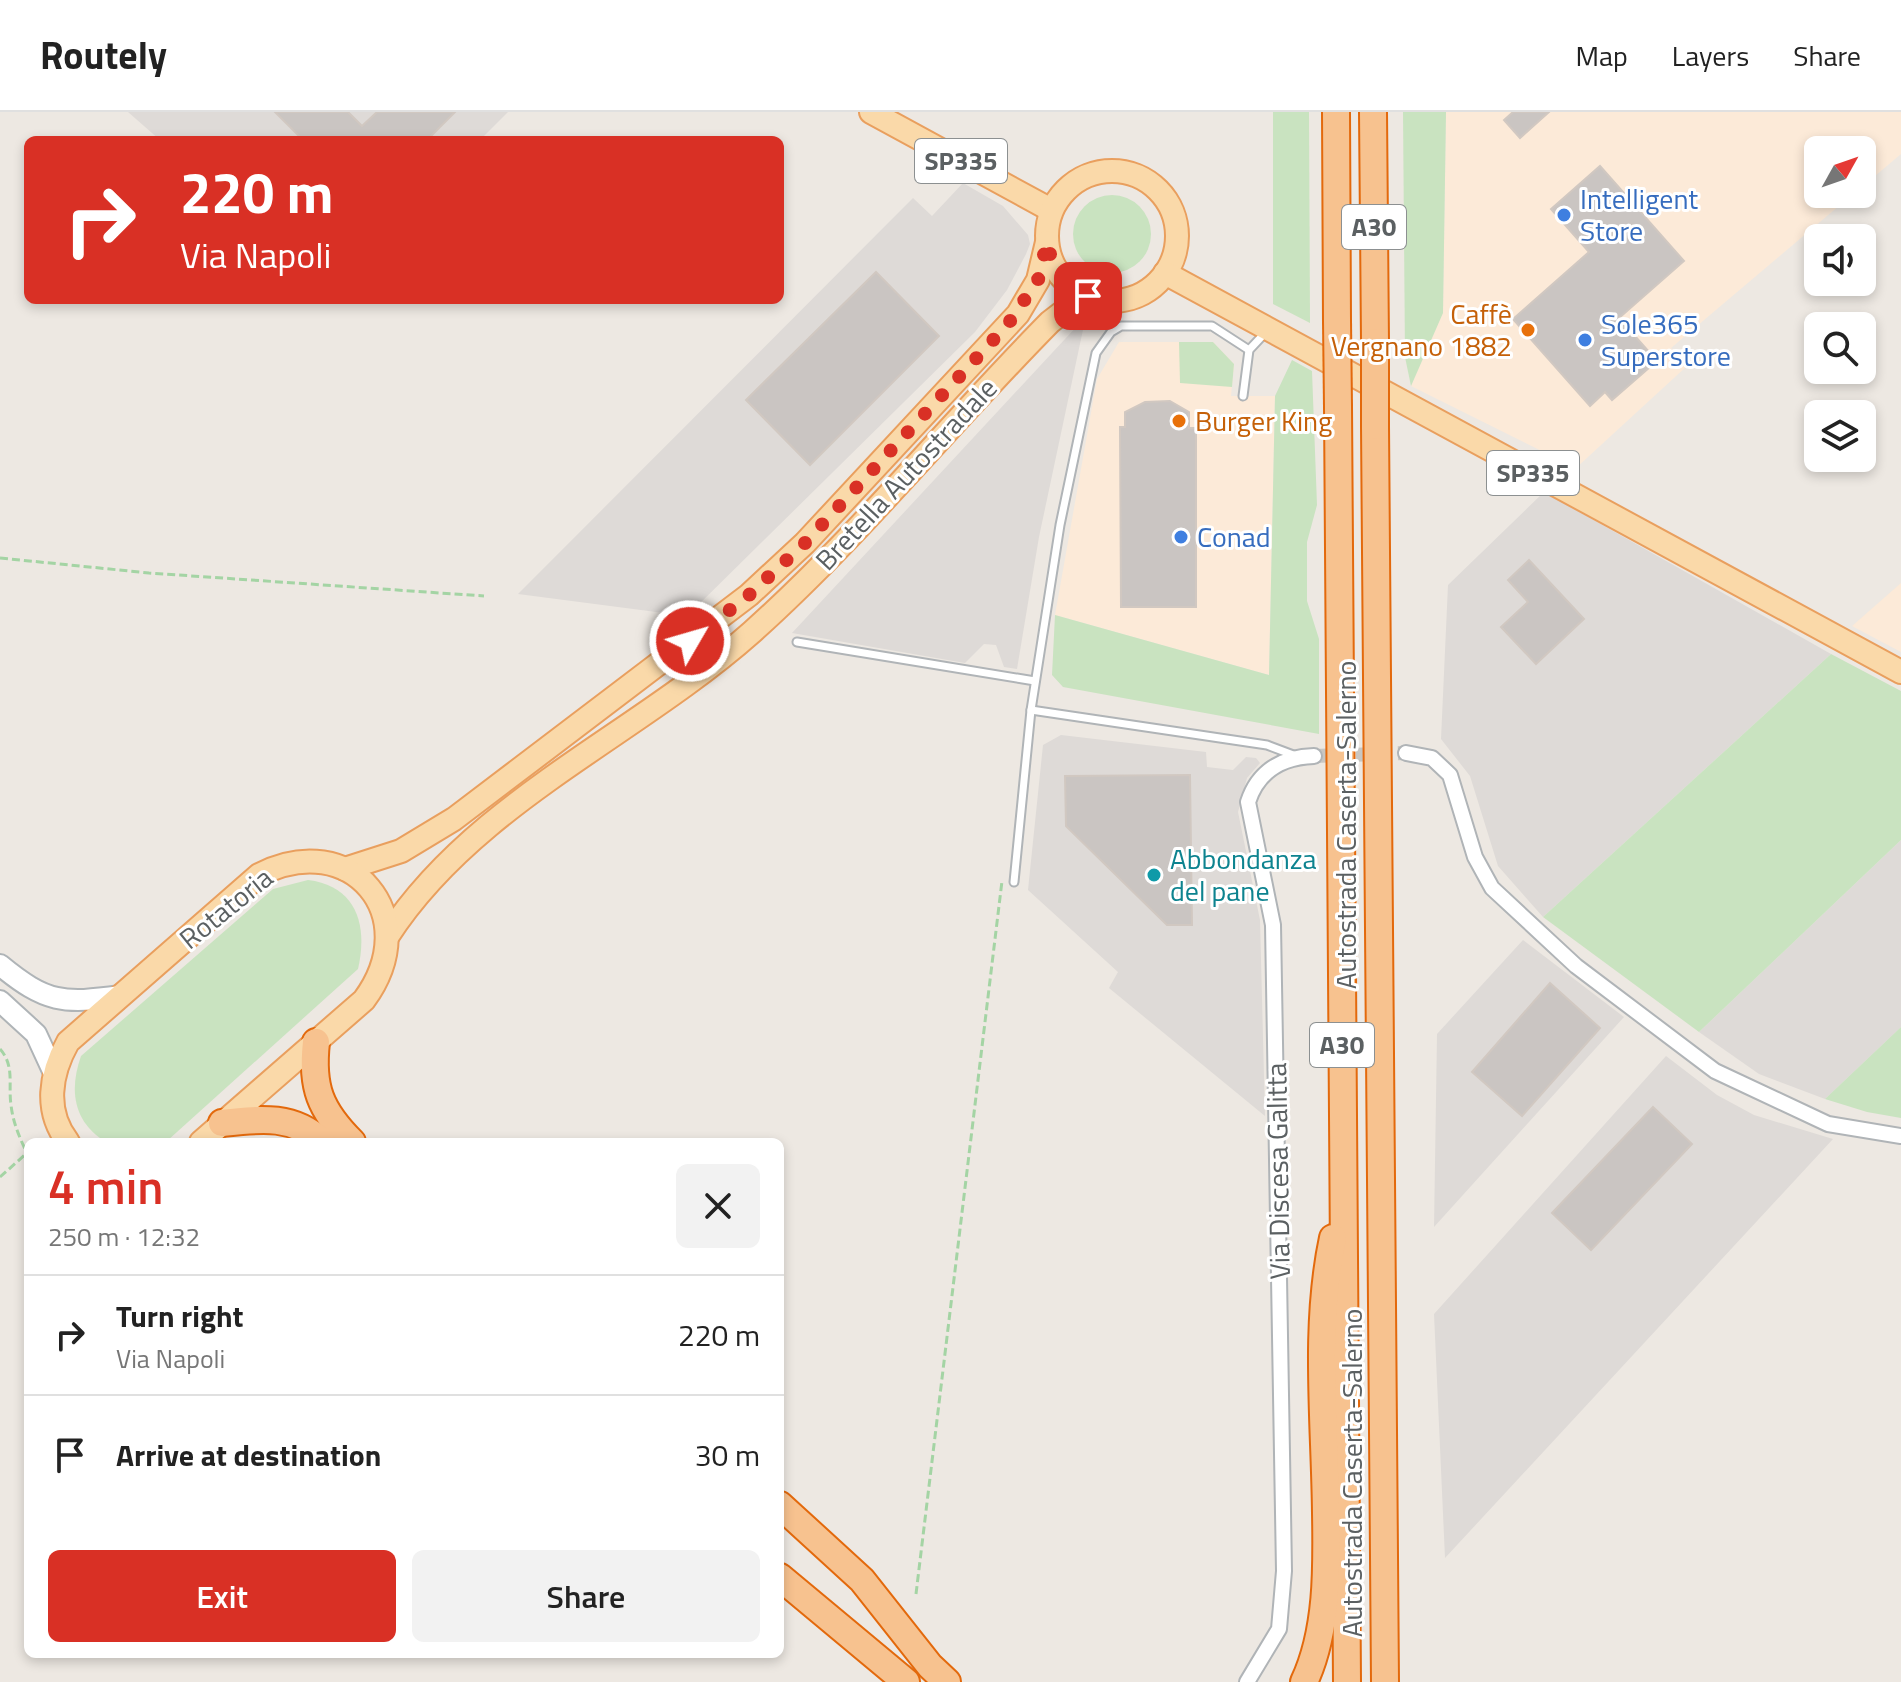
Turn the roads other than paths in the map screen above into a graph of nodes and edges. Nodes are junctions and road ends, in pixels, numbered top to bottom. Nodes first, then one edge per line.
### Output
1 (871, 112) edge
2 (1336, 112) edge
3 (1373, 112) edge
4 (1051, 210) junction
5 (1047, 242) junction
6 (1165, 273) junction
7 (1102, 300) junction
8 (1269, 328) junction
9 (1249, 350) junction
10 (1243, 396) dead end
11 (797, 642) dead end
12 (1901, 672) edge
13 (1035, 681) junction
14 (1031, 710) junction
15 (1406, 753) tunnel mouth
16 (1314, 756) tunnel mouth
17 (1298, 757) junction
18 (345, 869) junction
19 (1014, 882) road end
20 (387, 937) junction
21 (0, 965) edge
22 (121, 996) junction
23 (0, 1001) edge
24 (316, 1042) junction
25 (54, 1073) junction
26 (222, 1123) junction
27 (1901, 1136) edge
28 (66, 1138) edge
29 (205, 1138) edge
30 (318, 1138) edge
31 (348, 1138) edge
32 (1344, 1192) junction
33 (784, 1509) edge
34 (784, 1580) edge
35 (1385, 1619) junction
36 (906, 1682) edge
37 (947, 1682) edge
38 (1247, 1682) edge
39 (1304, 1682) edge
40 (1347, 1682) edge
41 (1385, 1682) edge
42 (1398, 1682) edge

1 - 4 main road, SP335
2 - 32 highway, Autostrada Caserta-Salerno / A30, bridge
3 - 35 highway, Autostrada Caserta-Salerno / A30, bridge
4 - 5 main road
4 - 6 main road
5 - 7 main road
5 - 18 main road, Bretella Autostradale
6 - 7 main road
6 - 8 main road, SP335
7 - 20 main road, Bretella Autostradale
8 - 9 lane
8 - 12 main road, SP335
9 - 10 lane
9 - 13 lane
11 - 13 lane
13 - 14 lane
14 - 17 lane
14 - 19 lane
15 - 27 street
16 - 17 street, Via Discesa Galitta
17 - 38 street, Via Discesa Galitta
18 - 20 main road
18 - 22 main road, Rotatoria
20 - 24 main road
21 - 22 main road
22 - 25 main road, Rotatoria
23 - 25 main road
24 - 26 main road
24 - 31 highway
25 - 28 main road, Rotatoria
26 - 29 main road
26 - 30 highway
32 - 39 highway
32 - 40 highway, Autostrada Caserta-Salerno / A30
33 - 37 highway
34 - 36 highway
35 - 41 highway, Autostrada Caserta-Salerno / A30
35 - 42 highway

